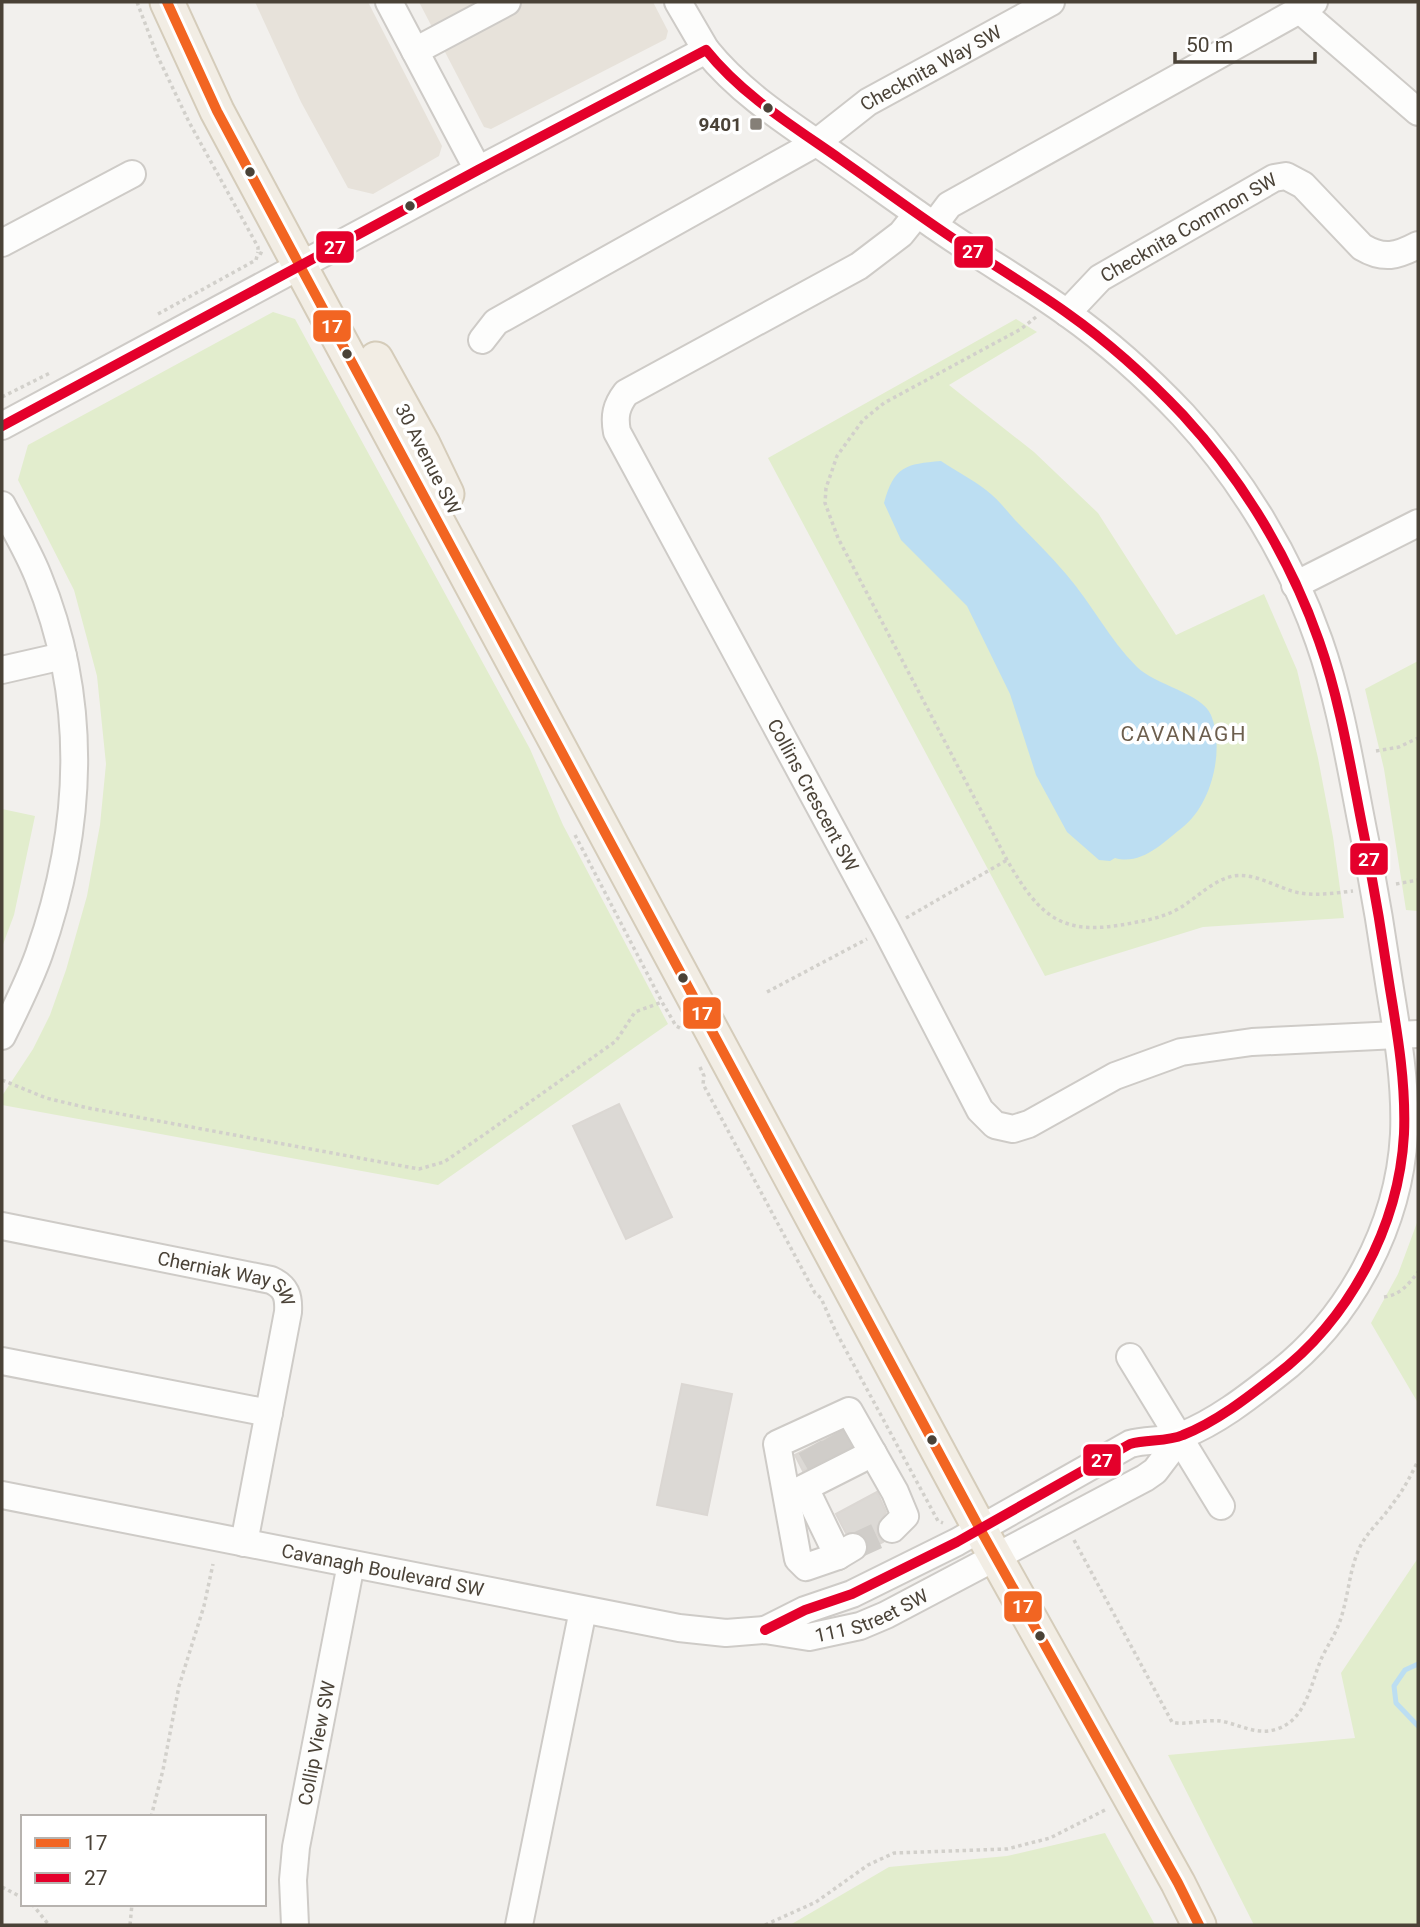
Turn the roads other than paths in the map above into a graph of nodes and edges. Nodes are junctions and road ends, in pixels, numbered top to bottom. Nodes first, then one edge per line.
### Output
1 (167, 2) edge
2 (185, 2) edge
3 (389, 2) edge
4 (507, 2) edge
5 (678, 2) edge
6 (1051, 2) edge
7 (1307, 6) edge
8 (706, 50) junction
9 (415, 51) junction
10 (1418, 112) edge
11 (816, 143) junction
12 (478, 170) junction
13 (132, 174) dead end
14 (925, 220) junction
15 (2, 243) edge
16 (1418, 245) edge
17 (310, 261) junction
18 (1067, 313) junction
19 (482, 340) dead end
20 (2, 426) edge
21 (2, 505) edge
22 (1418, 523) edge
23 (1295, 585) junction
24 (63, 656) junction
25 (2, 670) edge
26 (1408, 1035) edge
27 (2, 1036) edge
28 (2, 1226) edge
29 (1130, 1357) dead end
30 (2, 1361) edge
31 (269, 1413) junction
32 (1180, 1438) junction
33 (830, 1472) junction
34 (2, 1495) edge
35 (1221, 1506) dead end
36 (892, 1529) dead end
37 (994, 1539) junction
38 (244, 1543) junction
39 (351, 1564) junction
40 (583, 1610) junction
41 (765, 1630) joint
42 (295, 1925) edge
43 (519, 1925) edge
44 (1199, 1925) edge

1 - 17 main road, 30 Avenue SW
2 - 17 main road, 30 Avenue SW
3 - 9 street
4 - 9 street
5 - 8 street
6 - 11 street, Checknita Way SW
7 - 10 street
7 - 14 street, Collins Crescent SW
8 - 11 street
8 - 12 street
9 - 12 street
11 - 14 street
11 - 19 street, Checknita Way SW
12 - 17 street
13 - 15 street
14 - 18 street
14 - 26 street, Collins Crescent SW
16 - 18 street, Checknita Common SW
17 - 20 street
17 - 37 main road, 30 Avenue SW
18 - 23 street
21 - 24 street
22 - 23 street
23 - 26 street
24 - 25 street
24 - 27 street
26 - 32 street
28 - 31 street, Cherniak Way SW
29 - 32 street
30 - 31 street
31 - 38 street, Cherniak Way SW
32 - 35 street
32 - 37 street
32 - 37 street
33 - 33 street
33 - 33 street
33 - 36 street
34 - 38 street, Cavanagh Boulevard SW
37 - 41 street, 111 Street SW
37 - 44 main road, 30 Avenue SW
38 - 39 street, Cavanagh Boulevard SW
39 - 40 street, Cavanagh Boulevard SW
39 - 42 street, Collip View SW
40 - 41 street, Cavanagh Boulevard SW
40 - 43 street

